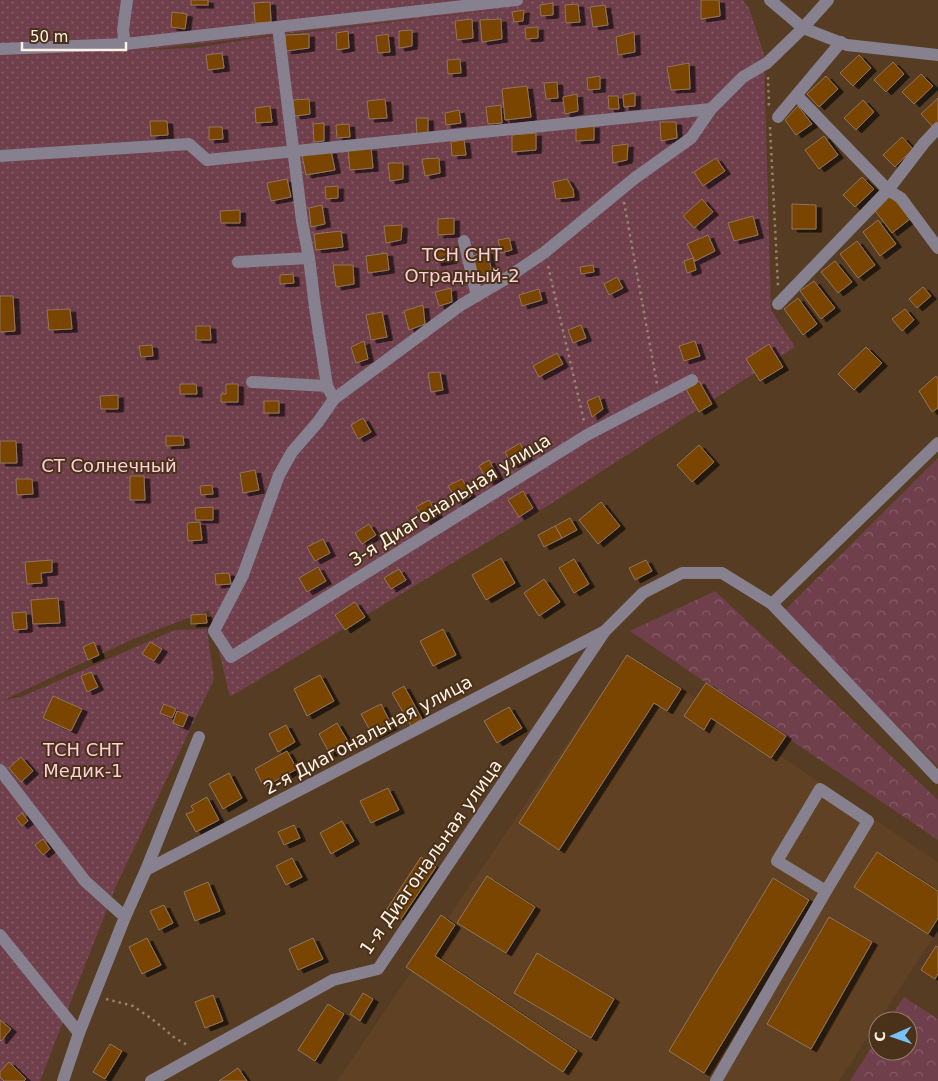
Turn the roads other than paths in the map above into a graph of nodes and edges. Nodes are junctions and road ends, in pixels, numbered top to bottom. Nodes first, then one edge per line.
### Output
1 (126, 0) edge
2 (517, 0) edge
3 (770, 0) edge
4 (828, 0) edge
5 (489, 2) edge
6 (278, 28) junction
7 (803, 28) junction
8 (841, 42) junction
9 (125, 44) junction
10 (0, 49) edge
11 (938, 54) edge
12 (797, 96) junction
13 (711, 109) junction
14 (772, 117) road end
15 (938, 128) edge
16 (294, 151) junction
17 (0, 156) edge
18 (888, 190) junction
19 (464, 241) dead end
20 (938, 248) edge
21 (309, 258) junction
22 (238, 262) dead end
23 (477, 296) junction
24 (778, 304) road end
25 (692, 380) dead end
26 (252, 382) dead end
27 (327, 386) junction
28 (334, 399) junction
29 (938, 443) edge
30 (772, 604) junction
31 (605, 631) junction
32 (199, 737) dead end
33 (0, 770) edge
34 (938, 778) edge
35 (146, 870) junction
36 (826, 891) junction
37 (125, 918) junction
38 (0, 935) edge
39 (79, 1033) junction
40 (63, 1081) edge
41 (151, 1081) edge
42 (716, 1081) edge

1 - 9 street
2 - 5 street
3 - 7 street
4 - 7 street
5 - 6 street
6 - 9 street
6 - 16 street
7 - 8 street
7 - 13 street
8 - 11 street
8 - 12 street
9 - 10 street
12 - 14 street
12 - 18 street
13 - 16 street
13 - 23 street
15 - 18 street
16 - 17 street
16 - 21 street
18 - 20 street
18 - 24 street
19 - 23 street
21 - 22 street
21 - 27 street
23 - 28 street
25 - 28 street, 3-я Диагональная улица
26 - 27 street
27 - 28 street
29 - 30 street
30 - 31 street
30 - 34 street
31 - 35 street, 2-я Диагональная улица
31 - 41 street, 1-я Диагональная улица
32 - 35 street
33 - 37 street
35 - 37 street
36 - 36 street
36 - 42 street
37 - 39 street
38 - 39 street
39 - 40 street

